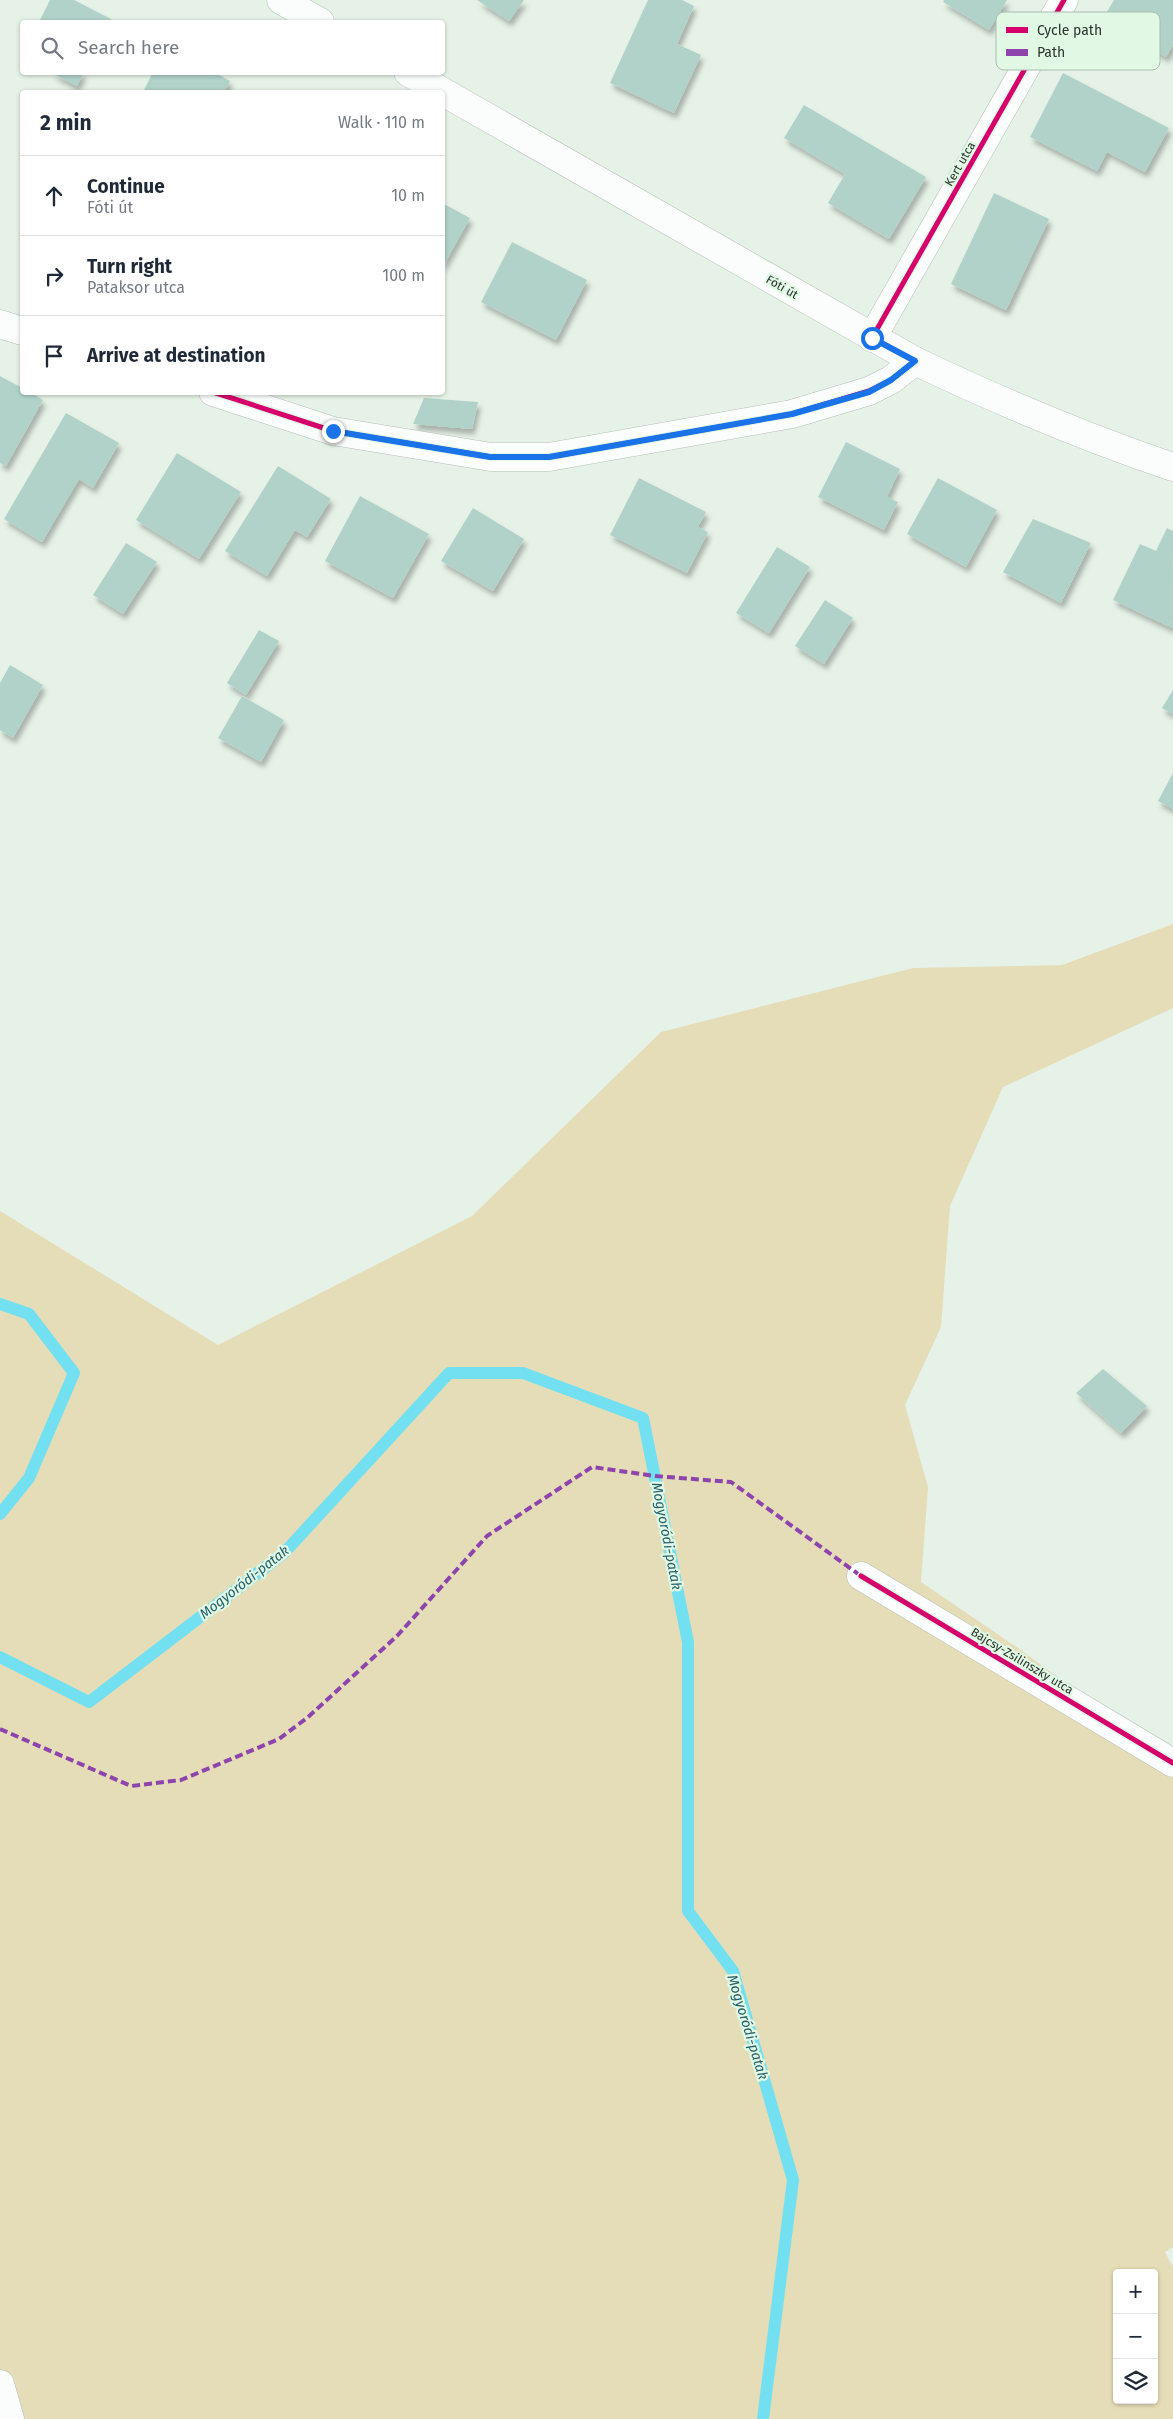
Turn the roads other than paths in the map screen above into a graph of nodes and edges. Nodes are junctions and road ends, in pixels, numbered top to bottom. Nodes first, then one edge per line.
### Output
1 (281, 0) edge
2 (1064, 0) edge
3 (1057, 12) edge
4 (316, 20) edge
5 (1024, 70) edge
6 (413, 75) edge
7 (439, 90) edge
8 (445, 93) edge
9 (0, 324) edge
10 (20, 330) edge
11 (872, 338) junction
12 (915, 361) junction
13 (222, 395) edge
14 (1173, 468) edge
15 (861, 1576) dead end
16 (1173, 1764) edge
17 (0, 2384) edge
18 (10, 2419) edge

1 - 4 street
2 - 3 street, Kert utca
5 - 11 street, Kert utca
6 - 7 street, Fóti út
8 - 11 street, Fóti út
9 - 10 street
11 - 12 street, Fóti út
12 - 13 street
12 - 14 street, Fóti út
15 - 16 street, Bajcsy-Zsilinszky utca
17 - 18 street

